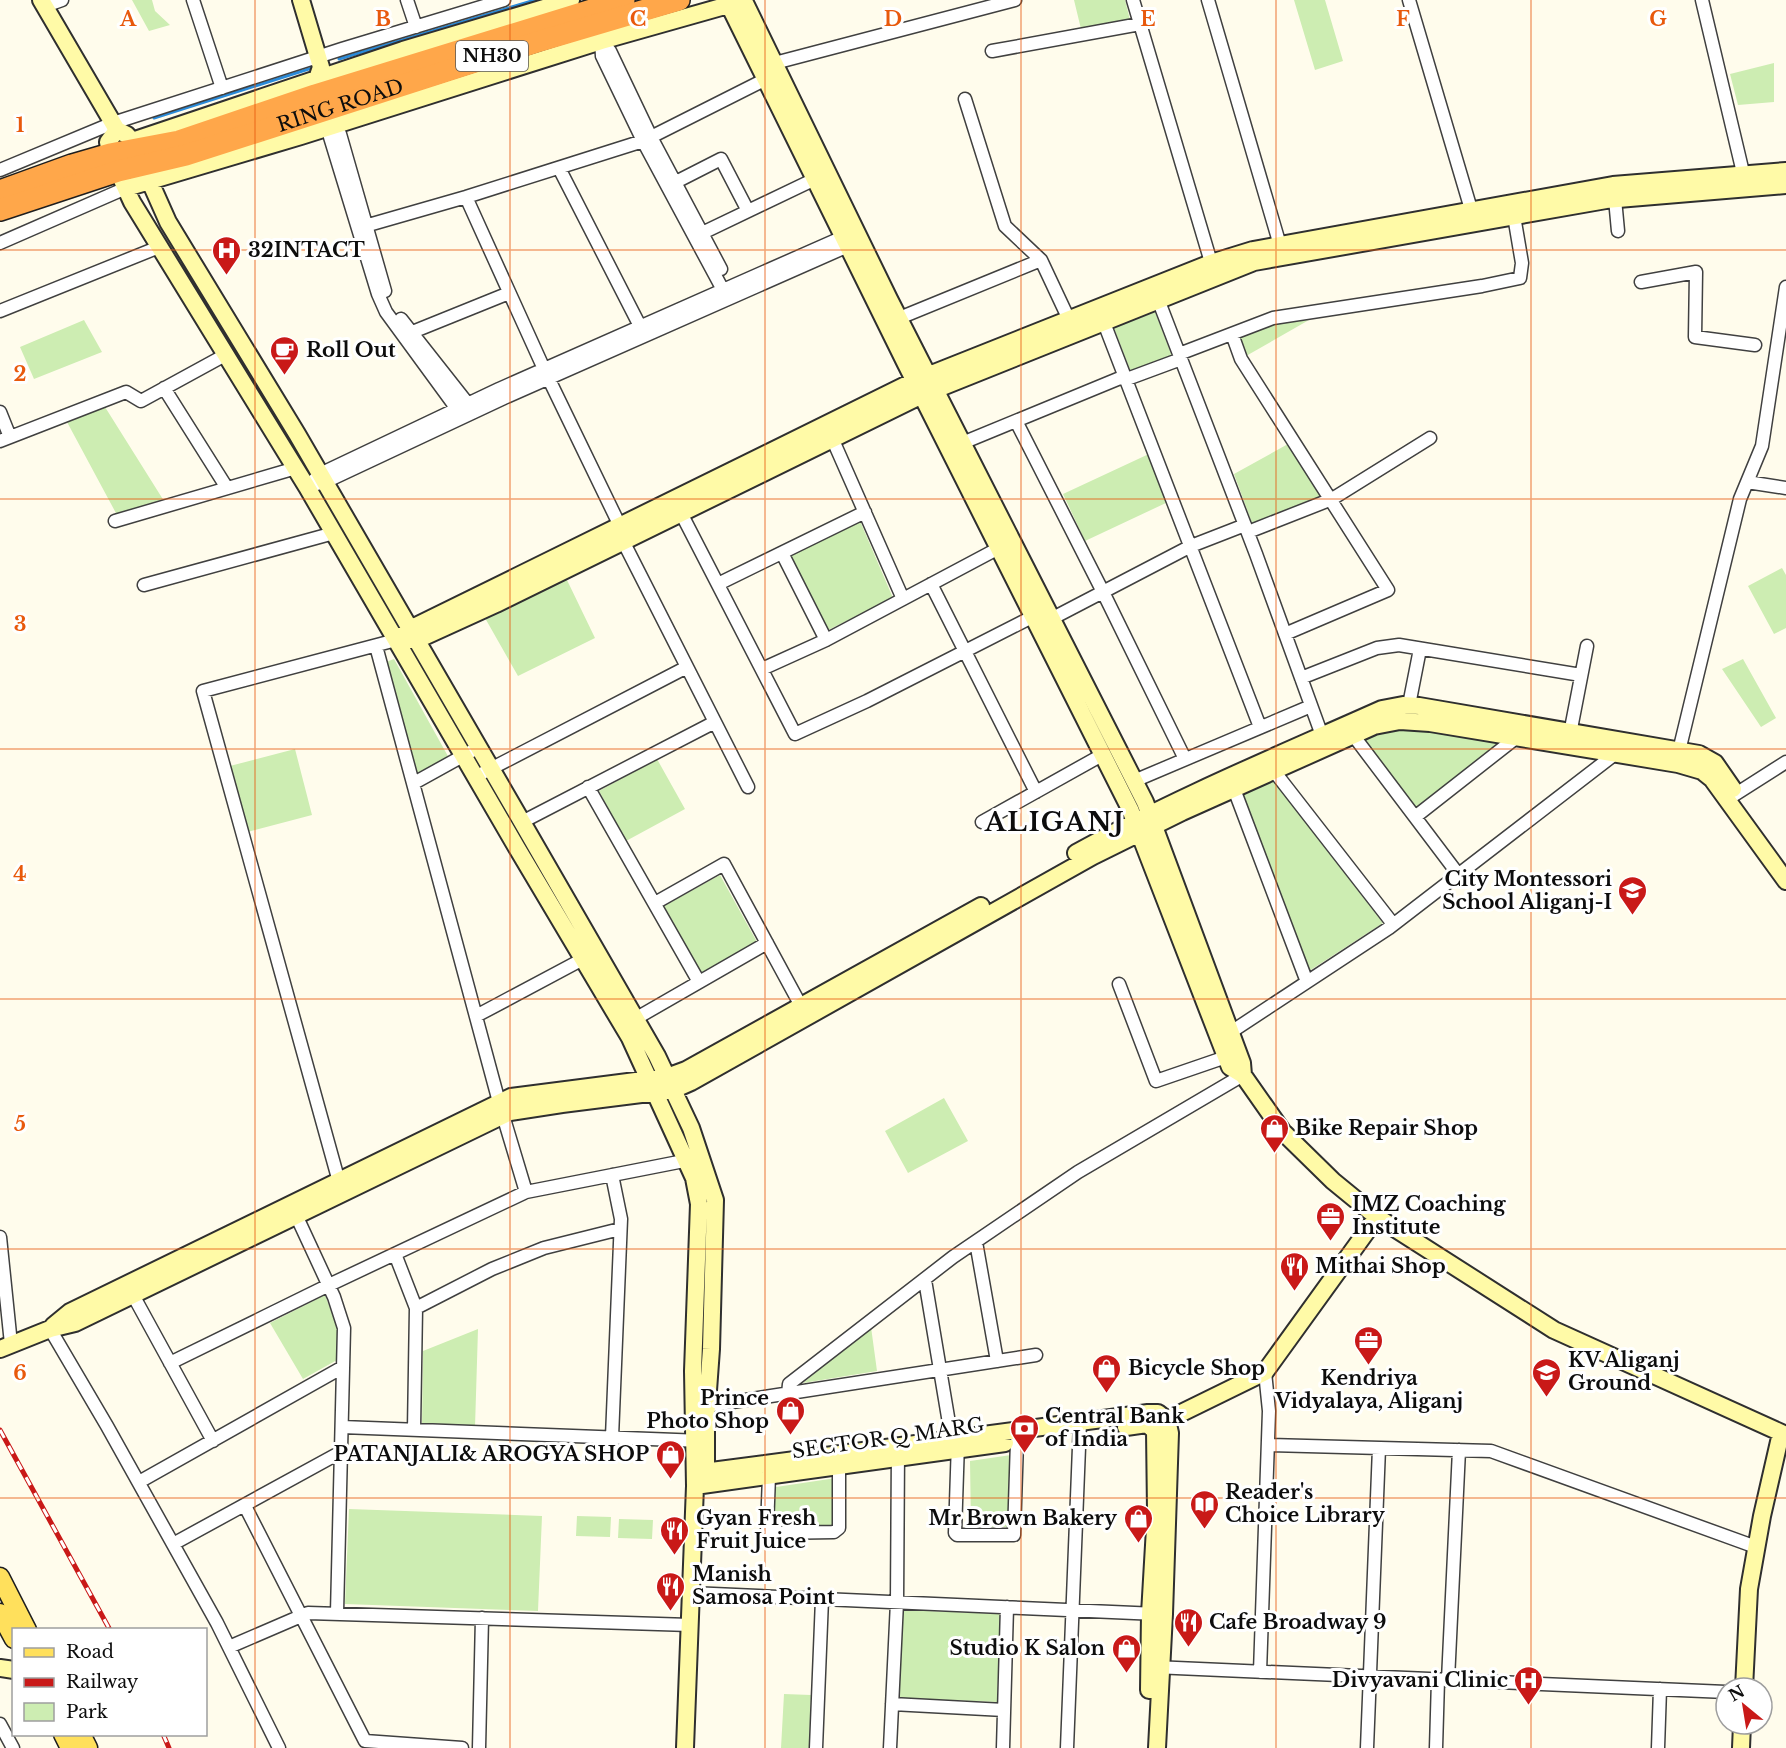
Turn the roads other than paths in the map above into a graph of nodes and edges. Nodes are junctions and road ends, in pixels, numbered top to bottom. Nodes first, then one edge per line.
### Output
1 (62, 0) edge
2 (193, 0) edge
3 (300, 0) edge
4 (311, 0) edge
5 (407, 0) edge
6 (504, 0) edge
7 (571, 0) edge
8 (624, 0) edge
9 (679, 0) edge
10 (1015, 0) edge
11 (1133, 0) edge
12 (1208, 0) edge
13 (1409, 0) edge
14 (1702, 0) edge
15 (740, 2) edge
16 (43, 3) edge
17 (1140, 24) junction
18 (416, 27) junction
19 (601, 41) junction
20 (992, 51) dead end
21 (323, 55) junction
22 (342, 70) junction
23 (767, 70) junction
24 (317, 79) junction
25 (222, 88) junction
26 (965, 99) dead end
27 (332, 125) junction
28 (115, 126) junction
29 (298, 127) junction
30 (647, 139) junction
31 (65, 143) junction
32 (140, 159) junction
33 (72, 165) junction
34 (559, 168) junction
35 (0, 170) edge
36 (118, 171) junction
37 (1786, 171) edge
38 (815, 179) junction
39 (1745, 181) junction
40 (671, 184) junction
41 (1786, 185) edge
42 (0, 191) edge
43 (466, 197) junction
44 (1615, 199) junction
45 (0, 210) edge
46 (748, 211) junction
47 (1474, 216) junction
48 (1514, 216) junction
49 (362, 227) junction
50 (1618, 231) dead end
51 (698, 234) junction
52 (846, 242) junction
53 (0, 243) edge
54 (159, 247) junction
55 (1282, 251) junction
56 (1041, 260) junction
57 (1213, 270) junction
58 (1641, 282) dead end
59 (1786, 287) edge
60 (729, 291) junction
61 (509, 293) junction
62 (1156, 293) junction
63 (0, 311) edge
64 (1100, 315) junction
65 (893, 321) junction
66 (1072, 326) junction
67 (642, 331) junction
68 (407, 334) junction
69 (1232, 334) junction
70 (1755, 345) dead end
71 (227, 354) junction
72 (1180, 356) junction
73 (547, 374) junction
74 (1126, 378) junction
75 (925, 385) junction
76 (164, 388) junction
77 (464, 409) junction
78 (0, 412) edge
79 (1016, 421) junction
80 (832, 438) junction
81 (1430, 438) dead end
82 (5, 439) edge
83 (955, 446) junction
84 (296, 468) junction
85 (322, 478) junction
86 (1748, 482) junction
87 (307, 487) junction
88 (227, 488) junction
89 (1786, 488) edge
90 (1332, 499) junction
91 (865, 512) junction
92 (681, 513) junction
93 (115, 520) dead end
94 (1246, 529) junction
95 (334, 533) junction
96 (621, 534) junction
97 (1191, 546) junction
98 (999, 549) junction
99 (782, 553) junction
100 (718, 584) junction
101 (931, 584) junction
102 (144, 585) dead end
103 (1103, 592) junction
104 (903, 599) junction
105 (1032, 617) junction
106 (1051, 619) junction
107 (1285, 633) junction
108 (413, 635) junction
109 (396, 640) junction
110 (826, 640) junction
111 (376, 646) junction
112 (1587, 646) dead end
113 (1420, 649) junction
114 (965, 651) junction
115 (687, 667) junction
116 (762, 669) junction
117 (1581, 675) junction
118 (1301, 678) junction
119 (1409, 705) junction
120 (1311, 706) junction
121 (715, 722) junction
122 (1260, 727) junction
123 (1353, 735) junction
124 (1517, 737) junction
125 (1569, 739) junction
126 (1324, 742) junction
127 (479, 747) junction
128 (1617, 747) junction
129 (1679, 751) junction
130 (1102, 754) junction
131 (463, 756) junction
132 (1185, 759) junction
133 (1786, 762) edge
134 (492, 769) junction
135 (1274, 771) junction
136 (476, 777) junction
137 (1134, 781) junction
138 (414, 783) junction
139 (588, 787) junction
140 (748, 787) dead end
141 (1234, 789) junction
142 (1036, 792) junction
143 (1732, 796) junction
144 (1415, 817) junction
145 (522, 822) junction
146 (982, 822) dead end
147 (1144, 824) junction
148 (1786, 862) edge
149 (1458, 874) junction
150 (1786, 881) edge
151 (655, 903) junction
152 (960, 924) junction
153 (1393, 924) junction
154 (767, 943) junction
155 (582, 959) junction
156 (699, 982) junction
157 (1307, 982) junction
158 (1119, 984) dead end
159 (801, 1006) junction
160 (476, 1016) junction
161 (635, 1019) junction
162 (1231, 1032) junction
163 (1226, 1057) junction
164 (1243, 1076) junction
165 (670, 1084) junction
166 (652, 1086) junction
167 (501, 1109) junction
168 (694, 1159) junction
169 (612, 1175) junction
170 (341, 1186) junction
171 (526, 1192) junction
172 (296, 1215) junction
173 (1377, 1217) junction
174 (620, 1229) junction
175 (0, 1237) edge
176 (976, 1242) junction
177 (395, 1254) junction
178 (925, 1280) junction
179 (328, 1285) junction
180 (133, 1295) junction
181 (416, 1308) junction
182 (50, 1329) junction
183 (6, 1347) edge
184 (1036, 1355) dead end
185 (997, 1361) junction
186 (170, 1364) junction
187 (343, 1367) junction
188 (940, 1370) junction
189 (1265, 1372) junction
190 (788, 1394) junction
191 (700, 1407) junction
192 (1161, 1426) junction
193 (342, 1427) junction
194 (1080, 1427) junction
195 (414, 1430) junction
196 (1784, 1434) edge
197 (612, 1437) junction
198 (213, 1441) junction
199 (700, 1441) junction
200 (1017, 1441) junction
201 (955, 1444) junction
202 (1268, 1445) junction
203 (1379, 1448) junction
204 (1459, 1450) junction
205 (341, 1452) junction
206 (898, 1452) junction
207 (839, 1460) junction
208 (769, 1476) junction
209 (701, 1479) junction
210 (139, 1482) junction
211 (245, 1506) junction
212 (173, 1544) junction
213 (1756, 1547) junction
214 (0, 1577) edge
215 (691, 1593) junction
216 (822, 1599) junction
217 (897, 1602) junction
218 (1007, 1607) junction
219 (1073, 1610) junction
220 (0, 1613) edge
221 (337, 1613) junction
222 (1157, 1614) junction
223 (302, 1616) junction
224 (482, 1618) junction
225 (690, 1625) junction
226 (26, 1628) edge
227 (12, 1635) edge
228 (229, 1647) junction
229 (1155, 1667) junction
230 (1260, 1672) junction
231 (1745, 1676) edge
232 (1370, 1677) junction
233 (1443, 1680) junction
234 (1660, 1689) junction
235 (1714, 1691) edge
236 (892, 1704) junction
237 (1004, 1710) junction
238 (0, 1724) edge
239 (13, 1748) edge
240 (279, 1748) edge
241 (462, 1748) edge
242 (479, 1748) edge
243 (685, 1748) edge
244 (816, 1748) edge
245 (890, 1748) edge
246 (1003, 1748) edge
247 (1067, 1748) edge
248 (1146, 1748) edge
249 (1157, 1748) edge
250 (1367, 1748) edge
251 (1436, 1748) edge
252 (1658, 1748) edge

1 - 16 street
2 - 25 street
3 - 21 street
4 - 21 street
5 - 18 street
6 - 18 street
7 - 22 street
8 - 32 highway, RING ROAD / NH30
9 - 29 highway, RING ROAD / NH30
10 - 23 street
11 - 17 street
12 - 55 street
13 - 47 street
14 - 39 street
15 - 19 street
15 - 23 street
16 - 28 street
17 - 20 street
17 - 57 street
18 - 21 street
19 - 27 street
19 - 30 street
21 - 22 street
21 - 24 street
21 - 25 street
22 - 24 street
23 - 30 street
23 - 38 street
23 - 65 street
24 - 32 street
25 - 28 street
26 - 56 street
27 - 29 street
27 - 49 street
28 - 31 street
28 - 32 street
28 - 36 street
29 - 32 highway, RING ROAD / NH30
30 - 34 street
30 - 40 street
31 - 33 street
31 - 35 street
32 - 36 highway, RING ROAD / NH30
32 - 85 street
33 - 36 highway, RING ROAD / NH30
33 - 42 highway, RING ROAD / NH30
34 - 43 street
34 - 67 street
36 - 45 highway, RING ROAD / NH30
36 - 53 street
36 - 54 street
37 - 39 street
38 - 46 street
38 - 52 street
39 - 41 street
39 - 44 street
39 - 47 street
40 - 46 street
40 - 51 street
43 - 49 street
43 - 61 street
44 - 48 street
44 - 50 street
46 - 51 street
47 - 48 street
47 - 55 street
48 - 69 street
49 - 68 street
51 - 60 street
52 - 60 street
52 - 65 street
54 - 63 street
54 - 71 street
55 - 57 street
56 - 65 street
56 - 66 street
57 - 62 street
58 - 70 street
59 - 86 street
60 - 67 street
61 - 68 street
61 - 73 street
62 - 64 street
62 - 72 street
64 - 66 street
64 - 74 street
65 - 75 street
66 - 75 street
67 - 73 street
68 - 77 street
69 - 72 street
69 - 90 street
71 - 76 street
71 - 84 street
72 - 74 street
72 - 94 street
73 - 77 street
73 - 96 street
74 - 79 street
74 - 97 street
75 - 80 street
75 - 83 street
75 - 96 street
76 - 82 street
76 - 88 street
77 - 85 street
78 - 82 street
79 - 83 street
79 - 103 street
80 - 91 street
80 - 92 street
81 - 90 street
83 - 98 street
83 - 106 street
84 - 87 street
84 - 88 street
85 - 87 street
85 - 108 street
86 - 89 street
86 - 129 street
87 - 95 street
88 - 93 street
90 - 94 street
90 - 107 street
91 - 99 street
91 - 104 street
92 - 96 street
92 - 100 street
94 - 97 street
94 - 107 street
95 - 102 street
95 - 109 street
96 - 108 street
96 - 115 street
97 - 103 street
97 - 122 street
98 - 101 street
98 - 105 street
99 - 100 street
99 - 110 street
100 - 116 street
101 - 104 street
101 - 114 street
103 - 106 street
103 - 132 street
104 - 110 street
105 - 106 street
105 - 114 street
105 - 130 street
106 - 137 street
107 - 118 street
108 - 109 street
108 - 127 street
109 - 111 street
109 - 131 street
110 - 116 street
111 - 138 street
111 - 170 street
112 - 117 street
113 - 117 street
113 - 118 street
113 - 119 street
114 - 116 street
114 - 142 street
115 - 121 street
115 - 134 street
117 - 125 street
118 - 120 street
119 - 125 street
119 - 126 street
120 - 122 street
120 - 126 street
121 - 139 street
121 - 140 street
122 - 132 street
123 - 124 street
123 - 126 street
123 - 144 street
124 - 125 street
124 - 144 street
125 - 128 street
126 - 135 street
126 - 147 street
127 - 131 street
127 - 134 street
128 - 129 street
128 - 143 street
128 - 149 street
129 - 143 street
130 - 142 street
130 - 147 street
131 - 136 street
131 - 138 street
132 - 137 street
133 - 143 street
134 - 136 street
134 - 145 street
135 - 141 street
135 - 153 street
136 - 155 street
137 - 147 street
138 - 160 street
139 - 145 street
139 - 151 street
141 - 147 street
141 - 157 street
142 - 146 street
143 - 148 street
143 - 150 street
144 - 149 street
145 - 161 street
147 - 152 street
147 - 162 street
147 - 163 street
149 - 153 street
151 - 154 street
151 - 156 street
152 - 159 street
152 - 165 street
153 - 157 street
154 - 156 street
154 - 159 street
155 - 160 street
155 - 166 street
156 - 161 street
157 - 162 street
158 - 163 street
159 - 165 street
160 - 167 street
161 - 165 street
162 - 164 street
163 - 164 street
164 - 173 street
164 - 176 street
165 - 166 street
165 - 168 street
166 - 167 street
166 - 168 street
167 - 170 street
167 - 171 street
168 - 169 street
168 - 191 street
169 - 171 street
169 - 174 street
170 - 172 street
170 - 182 street
171 - 177 street
172 - 179 street
172 - 180 street
173 - 189 street
173 - 196 street
174 - 181 street
174 - 197 street
175 - 183 street
176 - 178 street
176 - 185 street
177 - 179 street
177 - 181 street
178 - 188 street
178 - 190 street
179 - 186 street
179 - 187 street
180 - 182 street
180 - 186 street
181 - 195 street
182 - 183 street
182 - 210 street
184 - 185 street
185 - 188 street
186 - 198 street
187 - 193 street
187 - 198 street
188 - 190 street
188 - 201 street
189 - 192 street
189 - 202 street
190 - 191 street
191 - 199 street
192 - 194 street, SECTOR Q MARG
192 - 222 street
193 - 195 street
193 - 205 street
194 - 200 street, SECTOR Q MARG
194 - 201 street
194 - 219 street
195 - 197 street
196 - 213 street
197 - 199 street
198 - 210 street
199 - 209 street
200 - 201 street, SECTOR Q MARG
200 - 201 street
201 - 206 street
202 - 203 street
202 - 230 street
203 - 204 street
203 - 232 street
204 - 213 street
204 - 233 street
205 - 211 street
205 - 221 street
206 - 207 street
206 - 217 street
207 - 208 street, SECTOR Q MARG
207 - 208 street
207 - 209 street
208 - 209 street, SECTOR Q MARG
209 - 215 street
210 - 212 street
211 - 212 street
211 - 223 street
212 - 228 street
213 - 231 street
214 - 226 main road
215 - 216 street
215 - 225 street
216 - 217 street
216 - 244 street
217 - 218 street
217 - 236 street
218 - 219 street
218 - 237 street
219 - 222 street
219 - 247 street
220 - 227 main road
221 - 223 street
221 - 224 street
222 - 229 street
223 - 228 street
223 - 241 street
224 - 225 street
224 - 242 street
225 - 243 street
228 - 240 street
229 - 230 street
229 - 248 street
229 - 249 street
230 - 232 street
232 - 233 street
232 - 250 street
233 - 234 street
233 - 251 street
234 - 235 street
234 - 252 street
236 - 237 street
236 - 245 street
237 - 246 street
238 - 239 street

